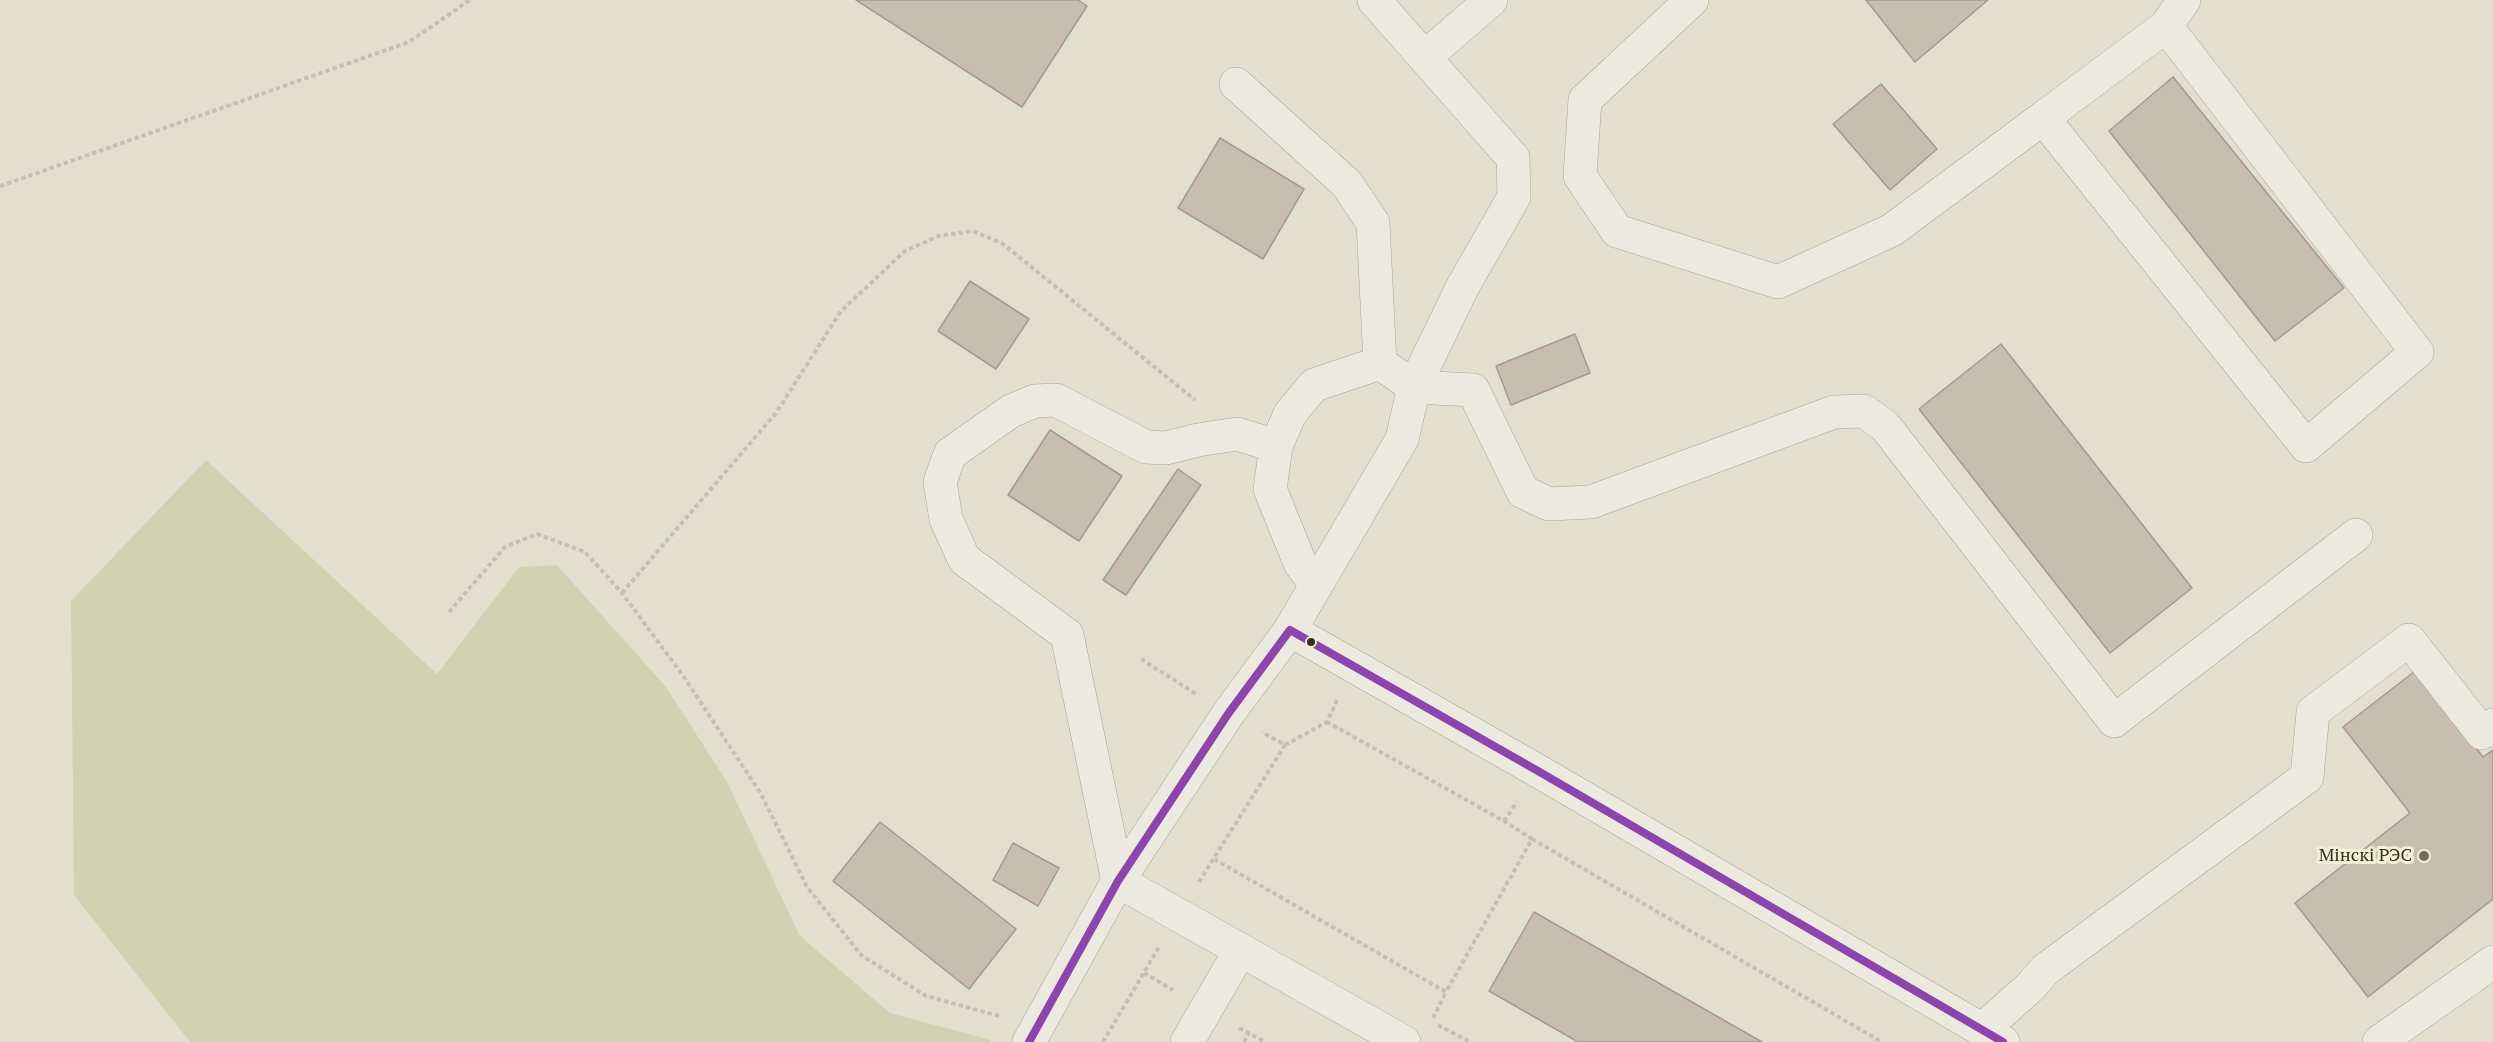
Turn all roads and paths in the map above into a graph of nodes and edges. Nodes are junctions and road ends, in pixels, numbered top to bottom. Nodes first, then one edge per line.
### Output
1 (470, 0) edge
2 (1374, 0) edge
3 (1491, 0) edge
4 (1692, 0) edge
5 (2175, 13) edge
6 (1425, 57) junction
7 (1236, 84) dead end
8 (2043, 118) junction
9 (0, 186) edge
10 (1380, 363) junction
11 (1414, 387) junction
12 (1237, 434) junction
13 (1276, 446) junction
14 (2356, 535) dead end
15 (1316, 585) junction
16 (622, 592) junction
17 (449, 612) dead end
18 (1290, 630) junction
19 (1327, 722) dead end
20 (2493, 725) edge
21 (1532, 839) junction
22 (1214, 859) dead end
23 (1118, 881) junction
24 (1240, 951) junction
25 (2493, 962) edge
26 (1446, 992) junction
27 (1249, 1033) dead end
28 (1033, 1034) edge
29 (1993, 1035) edge
30 (1187, 1042) edge
31 (1244, 1042) edge
32 (1404, 1042) edge
33 (1470, 1042) edge
34 (1882, 1042) edge
35 (2379, 1042) edge

1 - 9 path
2 - 6 street
3 - 6 street
4 - 8 street
5 - 8 street
5 - 8 street
6 - 11 street
7 - 10 street
10 - 11 street
10 - 13 street
11 - 14 street
11 - 15 street
12 - 13 street
12 - 16 path
12 - 23 street
13 - 15 street
15 - 18 street
16 - 17 path
16 - 28 path
18 - 23 street
18 - 29 street
19 - 21 path
20 - 29 street
21 - 26 path
21 - 34 path
22 - 26 path
23 - 24 street
23 - 28 street
24 - 30 street
24 - 32 street
25 - 35 street
26 - 33 path
27 - 31 path

